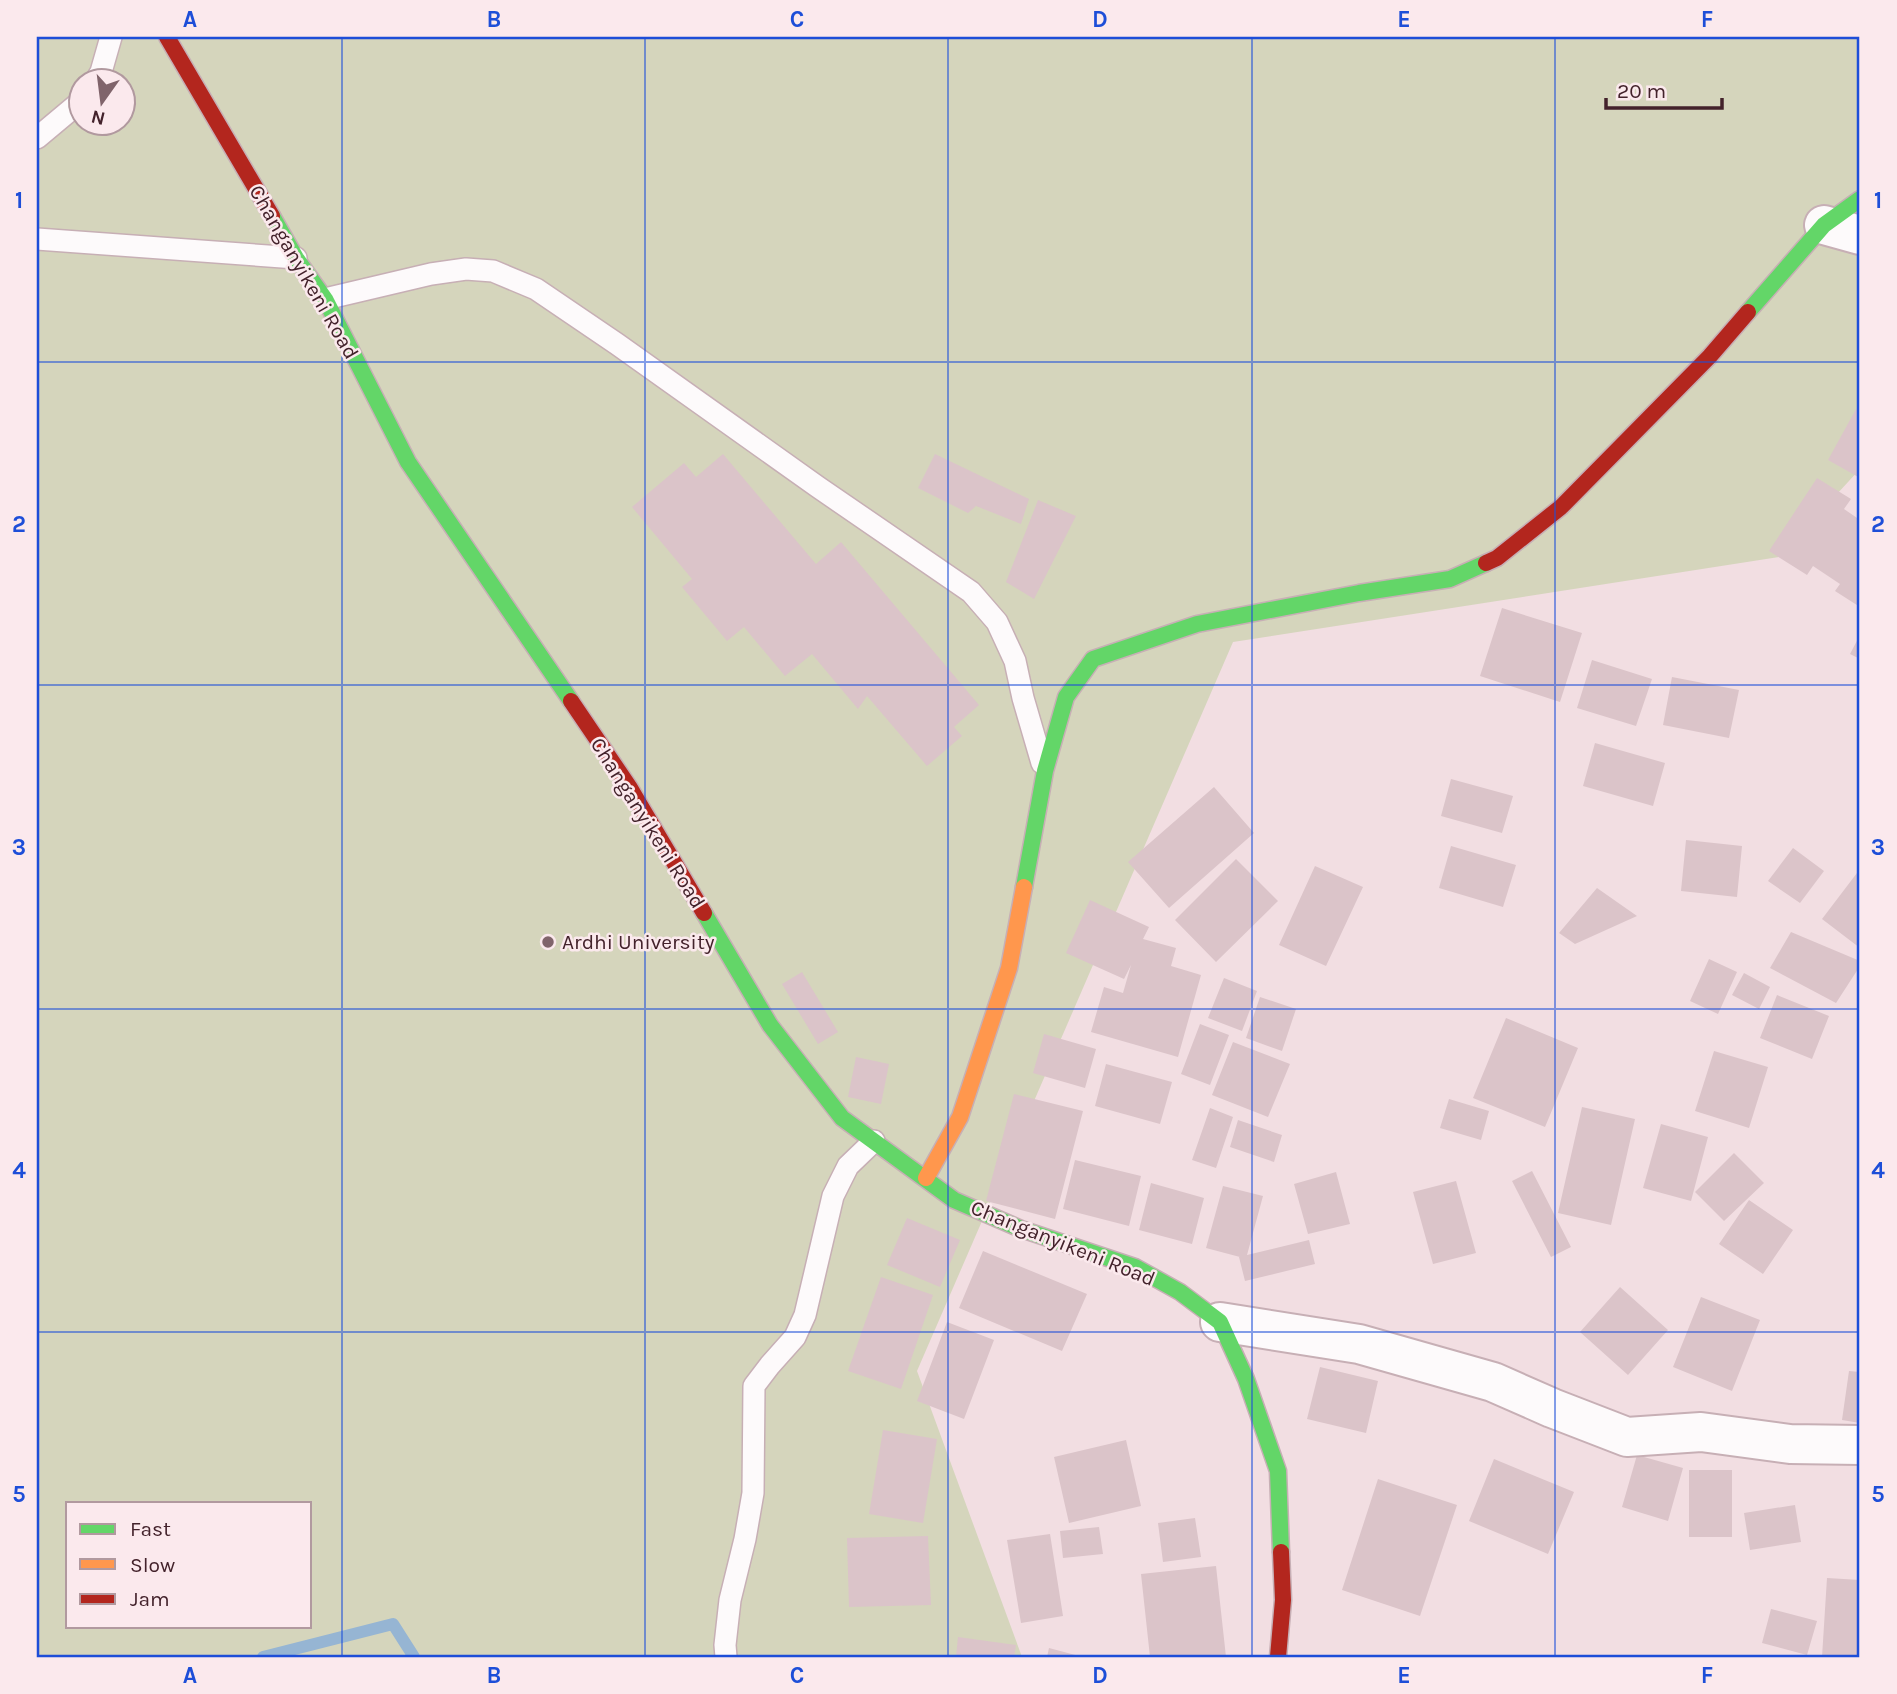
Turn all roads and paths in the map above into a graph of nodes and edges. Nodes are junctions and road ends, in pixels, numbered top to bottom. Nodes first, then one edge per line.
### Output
1 (111, 37) edge
2 (167, 37) edge
3 (103, 66) edge
4 (66, 114) edge
5 (37, 138) edge
6 (1860, 199) edge
7 (1842, 230) edge
8 (37, 239) edge
9 (296, 258) junction
10 (326, 299) junction
11 (1045, 771) junction
12 (874, 1141) junction
13 (926, 1178) junction
14 (1220, 1322) junction
15 (1860, 1445) edge
16 (726, 1657) edge
17 (1278, 1657) edge

1 - 3 lane
2 - 9 street, Changanyikeni Road
4 - 5 lane
6 - 7 street
7 - 11 street
8 - 9 lane
9 - 10 street, Changanyikeni Road
10 - 11 lane
10 - 12 street, Changanyikeni Road
11 - 13 street
12 - 13 street, Changanyikeni Road
12 - 16 lane
13 - 14 street, Changanyikeni Road
14 - 15 street
14 - 17 street, Changanyikeni Road

